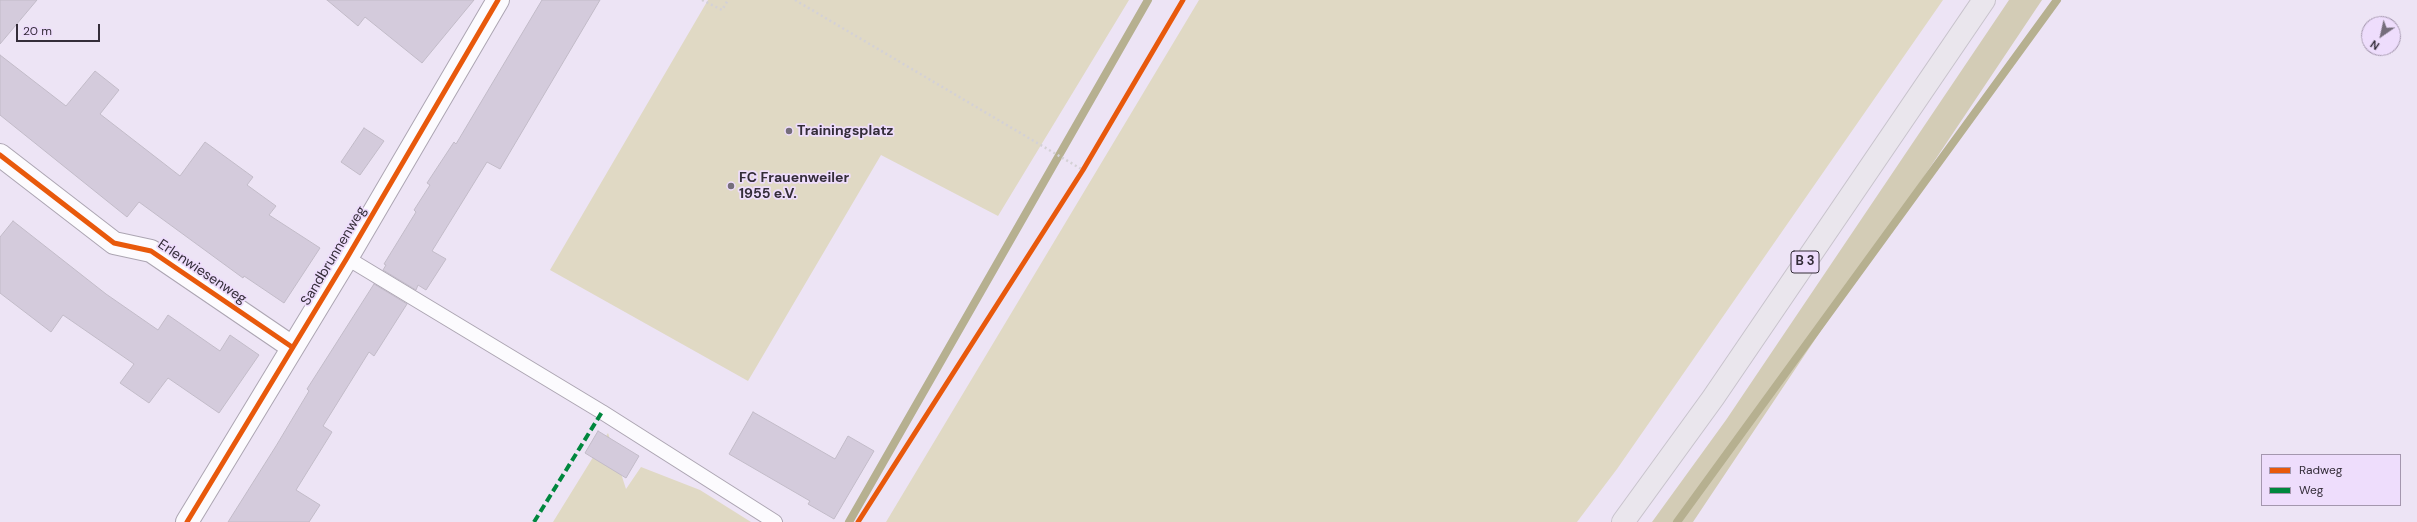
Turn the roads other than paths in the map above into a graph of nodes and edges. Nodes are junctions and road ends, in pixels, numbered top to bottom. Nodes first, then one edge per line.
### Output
1 (1984, 0) edge
2 (495, 1) edge
3 (0, 155) edge
4 (347, 258) junction
5 (292, 347) junction
6 (187, 522) edge
7 (775, 522) edge
8 (1623, 522) edge

1 - 8 main road, B 3
2 - 4 street, Sandbrunnenweg
3 - 5 street, Erlenwiesenweg
4 - 5 street, Sandbrunnenweg
4 - 7 lane
5 - 6 street, Sandbrunnenweg

